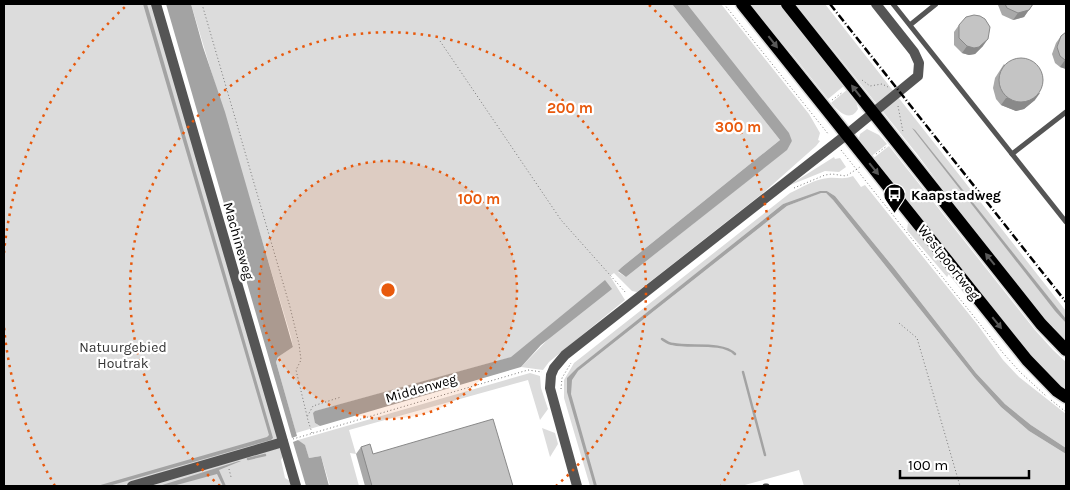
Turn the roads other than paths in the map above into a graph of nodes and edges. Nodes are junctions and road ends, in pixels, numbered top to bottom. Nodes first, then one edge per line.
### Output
1 (156, 4) edge
2 (742, 4) edge
3 (786, 4) edge
4 (876, 4) edge
5 (893, 4) edge
6 (936, 4) edge
7 (910, 25) junction
8 (1066, 112) edge
9 (873, 113) junction
10 (846, 135) junction
11 (1012, 154) junction
12 (1066, 222) edge
13 (1066, 350) edge
14 (1066, 397) edge
15 (285, 442) junction
16 (132, 486) edge
17 (296, 486) edge
18 (577, 486) edge

1 - 15 street, Machineweg
2 -> 10 main road, Westpoortweg
9 -> 3 main road
4 - 9 street
5 - 7 lane
6 - 7 lane
7 - 11 lane
8 - 11 lane
9 - 10 street
13 -> 9 main road
10 -> 14 main road, Westpoortweg
10 - 18 street
11 - 12 lane
15 - 16 street
15 - 17 street, Machineweg

